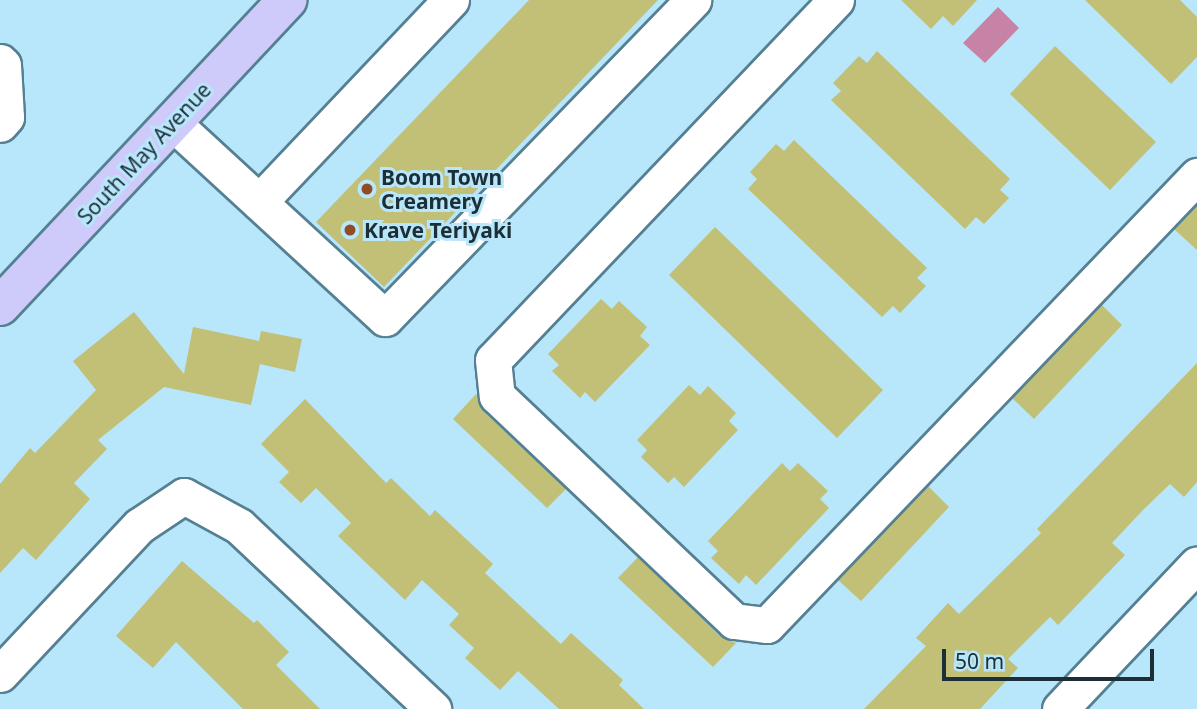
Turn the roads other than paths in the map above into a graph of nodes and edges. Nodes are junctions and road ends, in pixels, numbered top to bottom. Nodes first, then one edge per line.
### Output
1 (287, 0) edge
2 (694, 0) edge
3 (836, 0) edge
4 (441, 3) edge
5 (0, 62) edge
6 (173, 123) junction
7 (0, 124) edge
8 (1197, 176) edge
9 (259, 202) junction
10 (0, 306) edge
11 (1197, 564) edge
12 (0, 674) edge
13 (433, 709) edge
14 (1059, 709) edge

1 - 6 main road, South May Avenue
2 - 9 street
3 - 8 street
4 - 9 street
5 - 7 street
6 - 9 street
6 - 10 main road, South May Avenue
11 - 14 street
12 - 13 street

